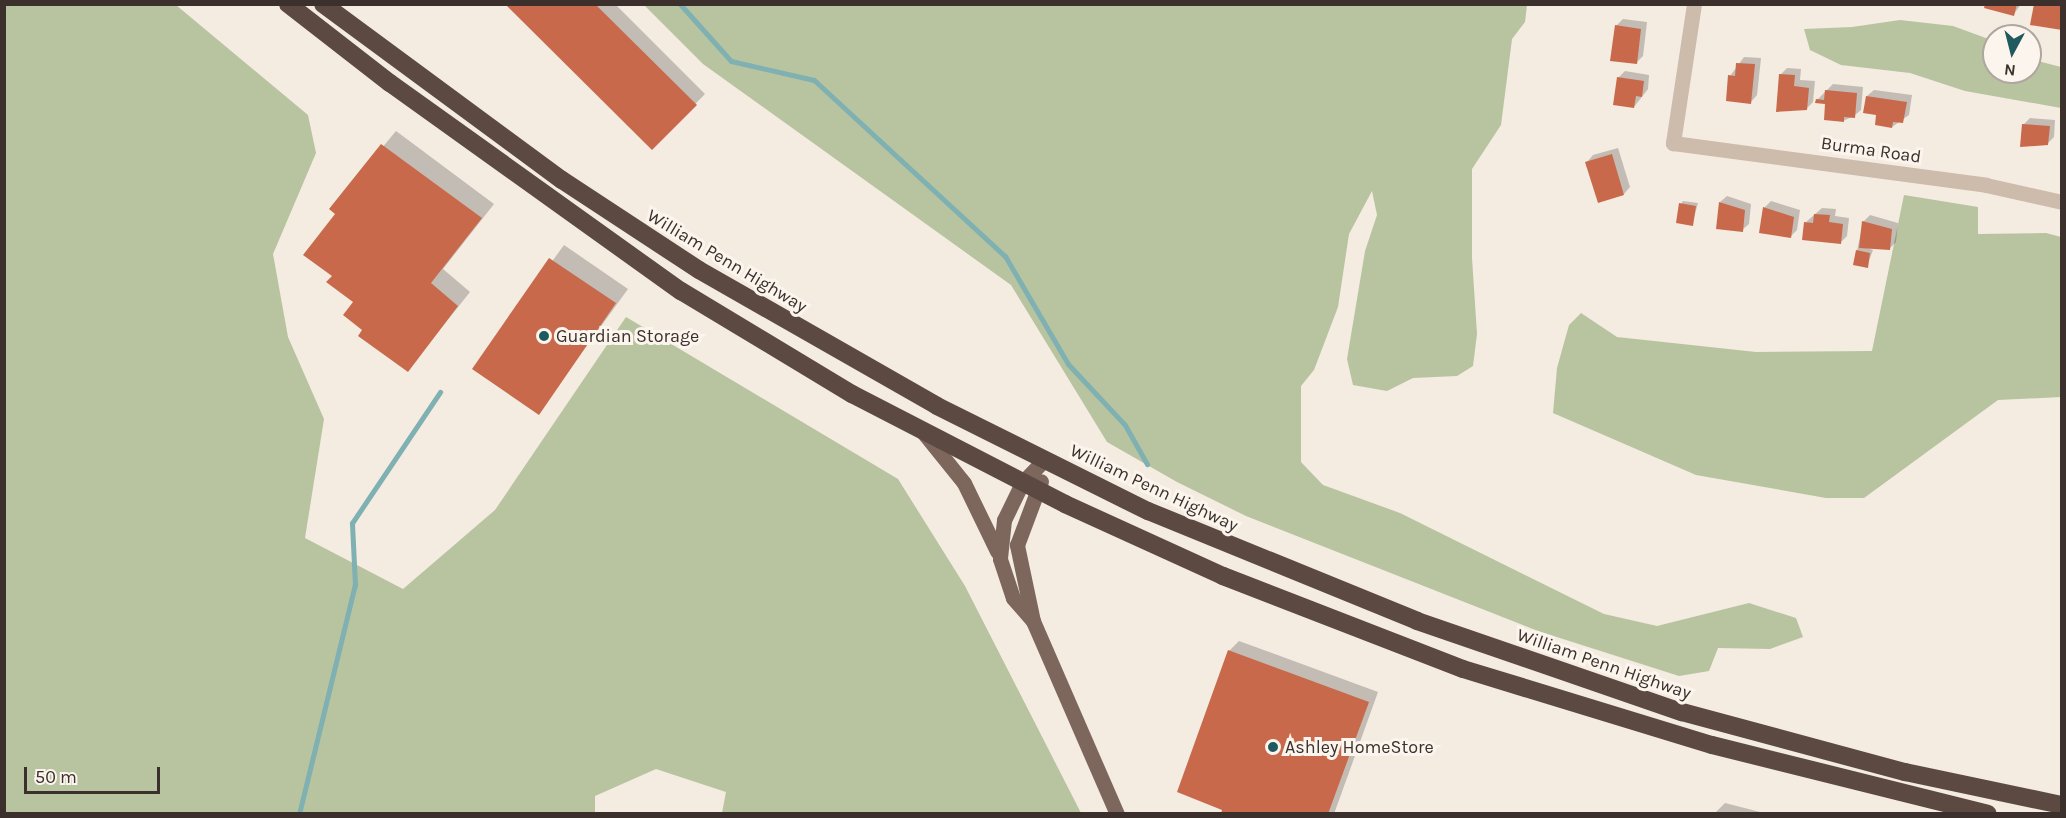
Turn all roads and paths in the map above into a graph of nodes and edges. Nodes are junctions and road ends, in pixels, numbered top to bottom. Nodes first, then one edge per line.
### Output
1 (288, 4) edge
2 (323, 4) edge
3 (1694, 4) edge
4 (2061, 202) edge
5 (923, 432) junction
6 (1044, 460) junction
7 (1031, 487) junction
8 (1000, 559) junction
9 (1033, 621) junction
10 (2061, 805) edge
11 (1117, 813) edge
12 (1988, 813) edge

1 - 5 highway
2 - 6 highway, William Penn Highway
3 - 4 street, Burma Road
5 - 7 highway
5 - 8 main road
6 - 7 main road
6 - 10 highway, William Penn Highway
7 - 8 main road
7 - 9 main road
7 - 12 highway
8 - 9 main road
9 - 11 main road

